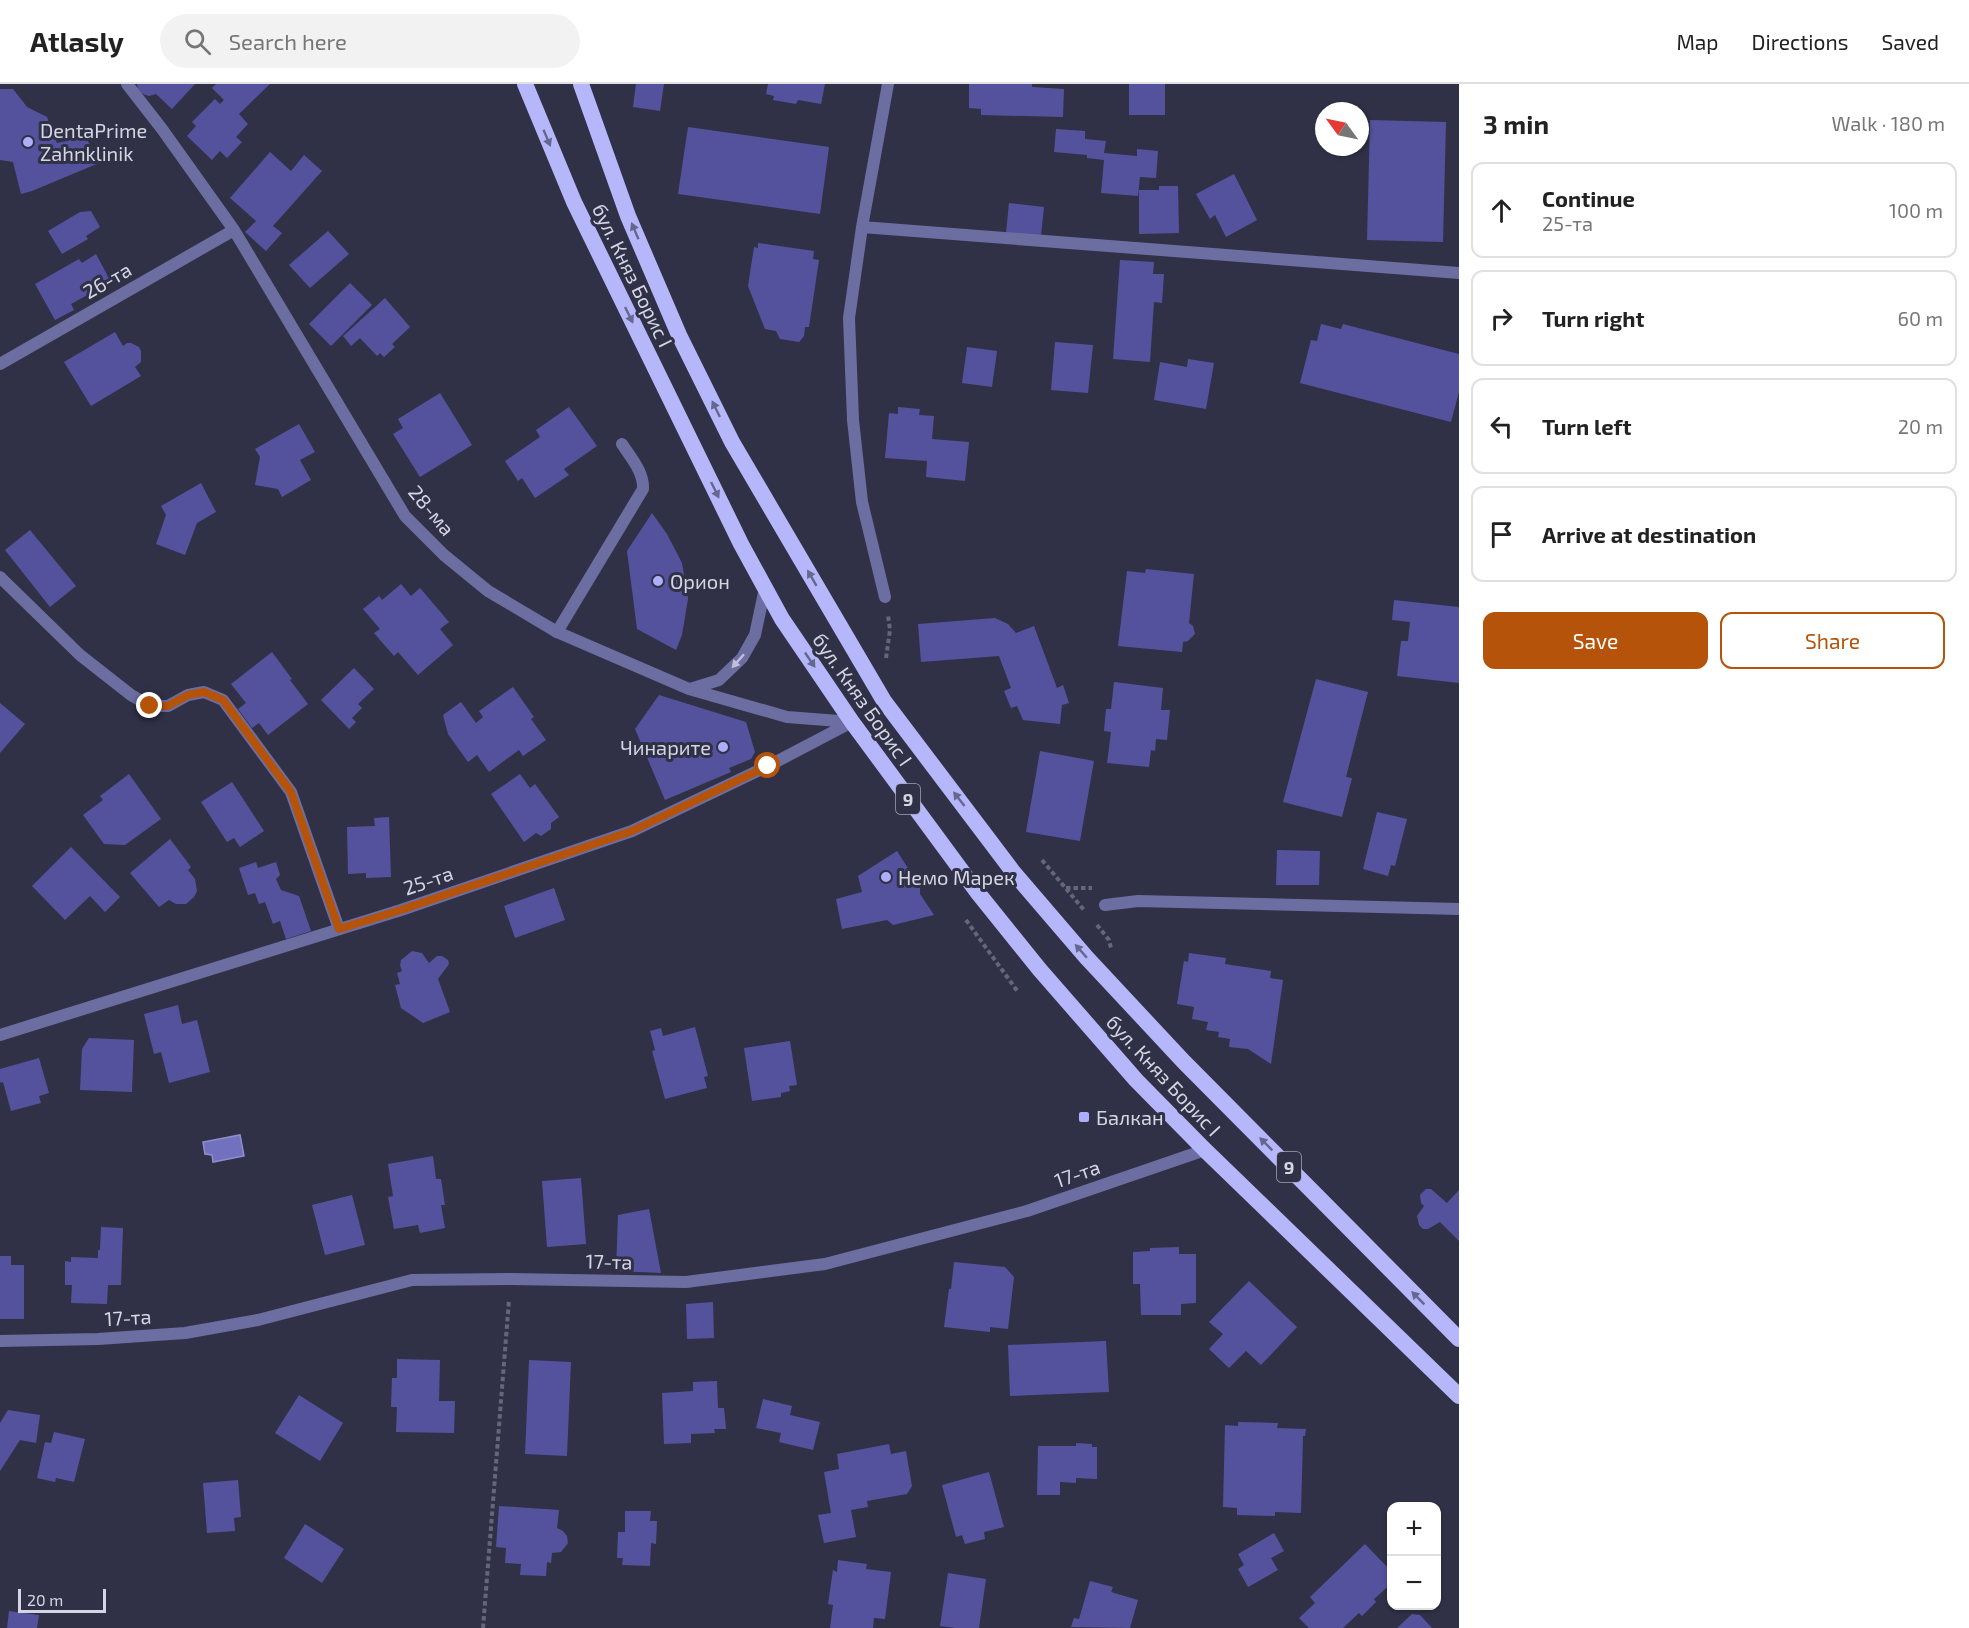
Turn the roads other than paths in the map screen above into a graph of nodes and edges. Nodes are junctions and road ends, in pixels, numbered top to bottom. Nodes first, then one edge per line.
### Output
1 (127, 84) edge
2 (525, 84) edge
3 (581, 84) edge
4 (888, 84) edge
5 (862, 227) junction
6 (234, 230) junction
7 (1459, 273) edge
8 (0, 364) edge
9 (622, 444) dead end
10 (0, 577) edge
11 (765, 588) junction
12 (885, 597) road end
13 (557, 632) junction
14 (689, 689) junction
15 (852, 722) junction
16 (1105, 905) dead end
17 (1459, 909) edge
18 (339, 929) junction
19 (0, 1035) edge
20 (1205, 1150) junction
21 (1459, 1339) edge
22 (0, 1341) edge
23 (1459, 1396) edge

1 - 6 street, 28-ма
2 -> 11 highway, бул. Княз Борис I / 9
21 -> 3 highway, бул. Княз Борис I / 9
4 - 5 street
5 - 7 street
5 - 12 street
6 - 8 street, 26-та
6 - 13 street, 28-ма
9 - 13 street
10 - 18 street
11 -> 14 street
11 -> 15 highway, бул. Княз Борис I / 9
13 - 14 street, 28-ма
14 - 15 street, 28-ма
15 - 18 street, 25-та
15 - 20 highway, бул. Княз Борис I / 9
16 - 17 street
18 - 19 street, 25-та
20 - 22 street, 17-та
20 - 23 highway, бул. Княз Борис I / 9

